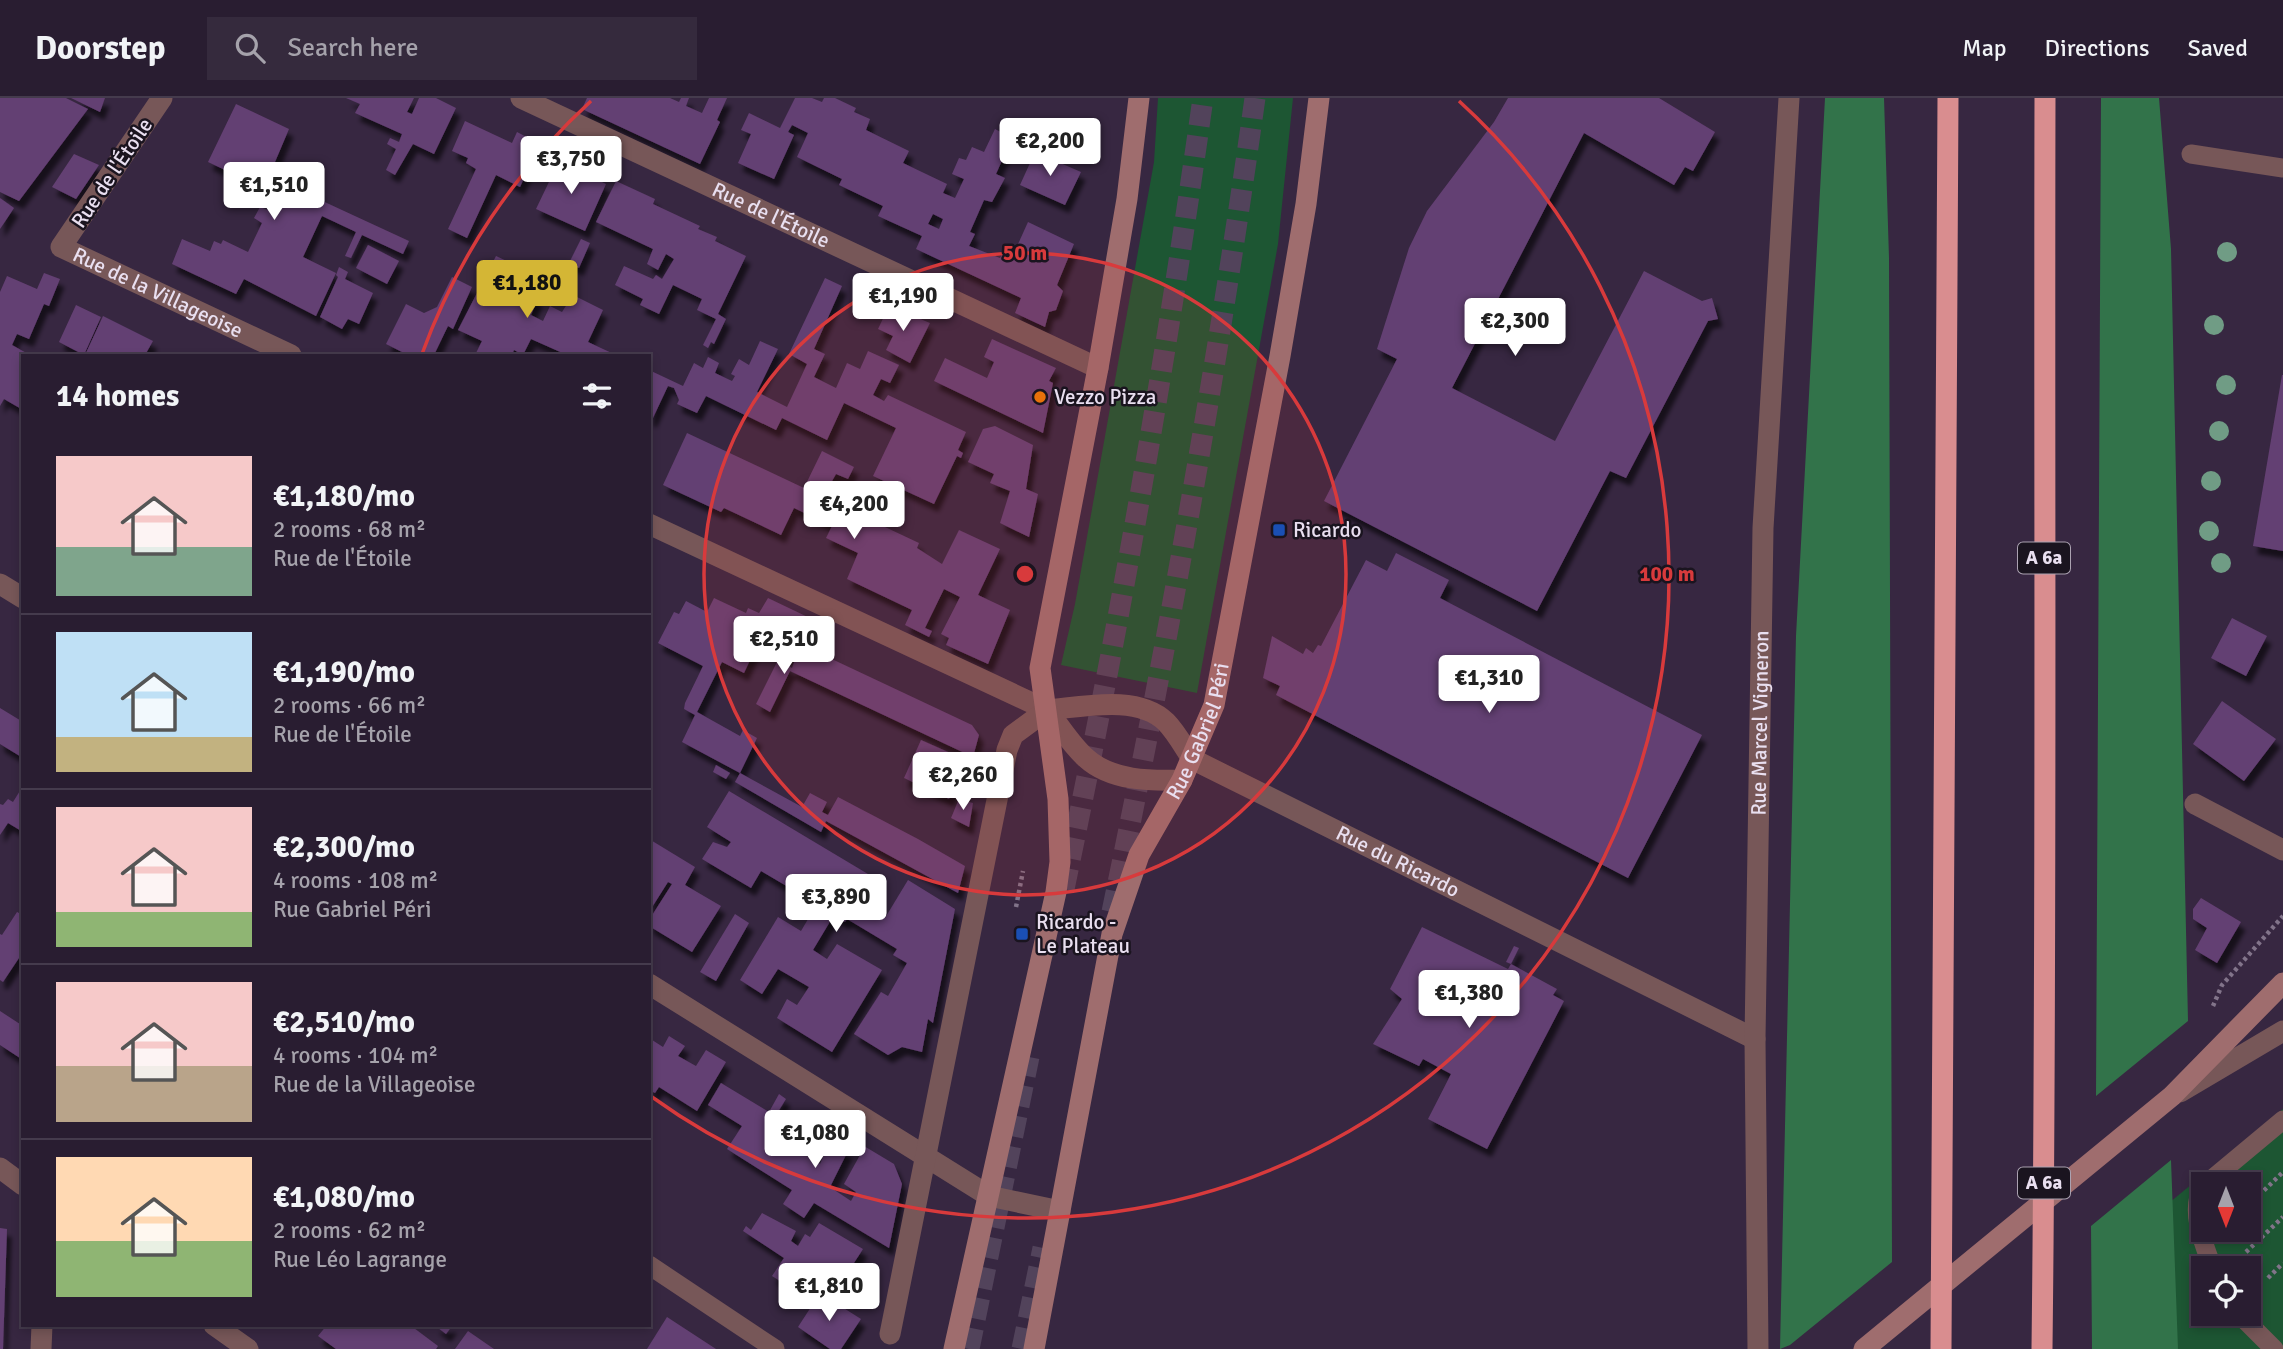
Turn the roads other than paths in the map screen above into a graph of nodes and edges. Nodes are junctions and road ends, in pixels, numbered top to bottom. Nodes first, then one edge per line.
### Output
1 (162, 98) edge
2 (521, 98) edge
3 (1139, 98) edge
4 (1319, 98) edge
5 (1789, 98) edge
6 (1948, 98) edge
7 (2045, 98) edge
8 (2191, 154) dead end
9 (2283, 168) edge
10 (61, 247) joint
11 (289, 354) edge
12 (1098, 368) junction
13 (651, 525) edge
14 (0, 584) edge
15 (21, 597) edge
16 (1047, 710) junction
17 (1192, 759) junction
18 (1182, 780) junction
19 (2195, 804) dead end
20 (2283, 850) edge
21 (2283, 983) edge
22 (651, 985) edge
23 (2283, 1031) edge
24 (1755, 1039) junction
25 (2172, 1097) junction
26 (2283, 1120) edge
27 (926, 1154) junction
28 (0, 1168) edge
29 (2221, 1172) edge
30 (21, 1184) edge
31 (989, 1196) junction
32 (1060, 1211) junction
33 (651, 1266) edge
34 (2251, 1326) edge
35 (42, 1327) edge
36 (217, 1327) edge
37 (890, 1334) dead end
38 (41, 1349) edge
39 (248, 1349) edge
40 (775, 1349) edge
41 (954, 1349) edge
42 (1034, 1349) edge
43 (1758, 1349) edge
44 (1864, 1349) edge
45 (1941, 1349) edge
46 (2042, 1349) edge
47 (2274, 1349) edge

1 - 10 street, Rue de l'Étoile
2 - 12 street, Rue de l'Étoile
3 - 12 main road
4 - 17 main road, Rue Gabriel Péri
5 - 24 street, Rue Marcel Vigneron
6 - 45 highway
7 - 46 highway, A 6a
8 - 9 lane
10 - 11 street, Rue de la Villageoise
12 - 16 main road
13 - 16 street
14 - 15 street
16 - 17 street, Rue du Ricardo
16 - 18 street
16 - 27 street
16 - 31 main road
17 - 18 main road, Rue Gabriel Péri
17 - 24 street, Rue du Ricardo
18 - 32 main road, Rue Gabriel Péri
19 - 20 street
21 - 25 main road
22 - 27 street
23 - 25 street
24 - 43 street, Rue Marcel Vigneron
25 - 44 main road
26 - 29 lane
27 - 31 street
27 - 37 street
28 - 30 street
31 - 32 street
31 - 41 main road
32 - 42 main road, Rue Gabriel Péri
33 - 40 lane
34 - 47 lane
35 - 38 street
36 - 39 street

